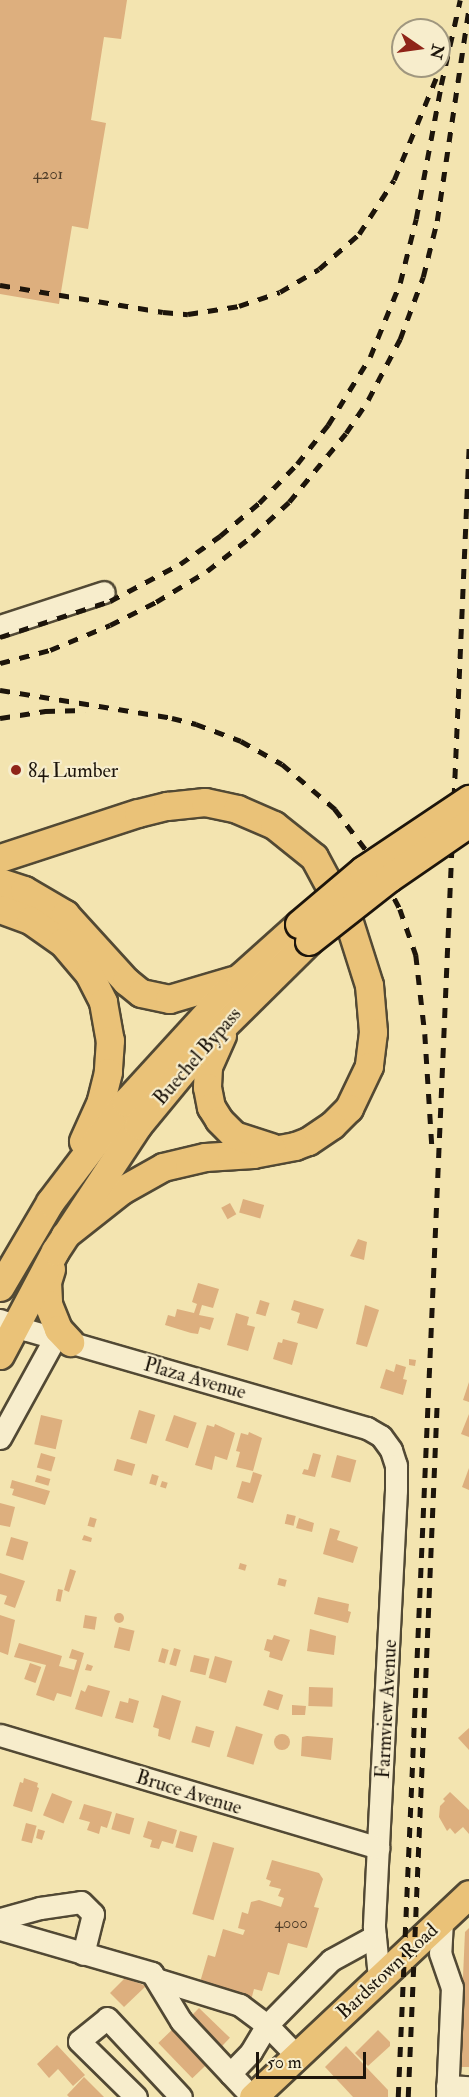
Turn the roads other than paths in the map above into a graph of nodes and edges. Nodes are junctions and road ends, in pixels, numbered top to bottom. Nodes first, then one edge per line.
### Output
1 (104, 592) dead end
2 (0, 626) edge
3 (469, 799) edge
4 (469, 823) edge
5 (0, 858) edge
6 (0, 882) edge
7 (0, 909) edge
8 (304, 932) junction
9 (240, 977) junction
10 (243, 1004) junction
11 (274, 1148) junction
12 (69, 1175) junction
13 (60, 1243) junction
14 (0, 1287) edge
15 (8, 1322) edge
16 (63, 1340) junction
17 (0, 1355) edge
18 (0, 1438) edge
19 (387, 1442) joint
20 (0, 1735) edge
21 (378, 1848) junction
22 (469, 1894) edge
23 (0, 1919) edge
24 (442, 1920) junction
25 (0, 1929) edge
26 (375, 1936) junction
27 (84, 1954) junction
28 (379, 1977) junction
29 (156, 1979) junction
30 (267, 2025) junction
31 (297, 2056) junction
32 (230, 2074) junction
33 (469, 2087) edge
34 (447, 2091) edge
35 (136, 2097) edge
36 (181, 2097) edge
37 (253, 2097) edge

1 - 2 street
3 - 8 main road, Buechel Bypass, bridge
4 - 8 main road, Buechel Bypass, bridge
5 - 11 main road
6 - 9 main road
7 - 12 main road
8 - 9 main road, Buechel Bypass
8 - 10 main road, Buechel Bypass
9 - 12 main road, Buechel Bypass
10 - 11 main road
10 - 13 main road, Buechel Bypass
11 - 13 main road
12 - 14 main road, Buechel Bypass
13 - 15 main road, Buechel Bypass
13 - 16 main road
15 - 16 street, Plaza Avenue
15 - 17 main road, Buechel Bypass
16 - 18 street
16 - 19 street, Plaza Avenue
19 - 21 street, Farmview Avenue
20 - 21 street, Bruce Avenue
21 - 26 street, Farmview Avenue
22 - 24 main road, Bardstown Road
23 - 27 street
24 - 28 main road, Bardstown Road
24 - 34 street
25 - 27 street
26 - 28 street, Farmview Avenue
26 - 30 street
27 - 29 street
28 - 31 main road, Bardstown Road
29 - 30 street
29 - 32 street
30 - 31 street
30 - 32 street
31 - 37 main road, Bardstown Road
32 - 37 street
33 - 34 street
35 - 36 street

